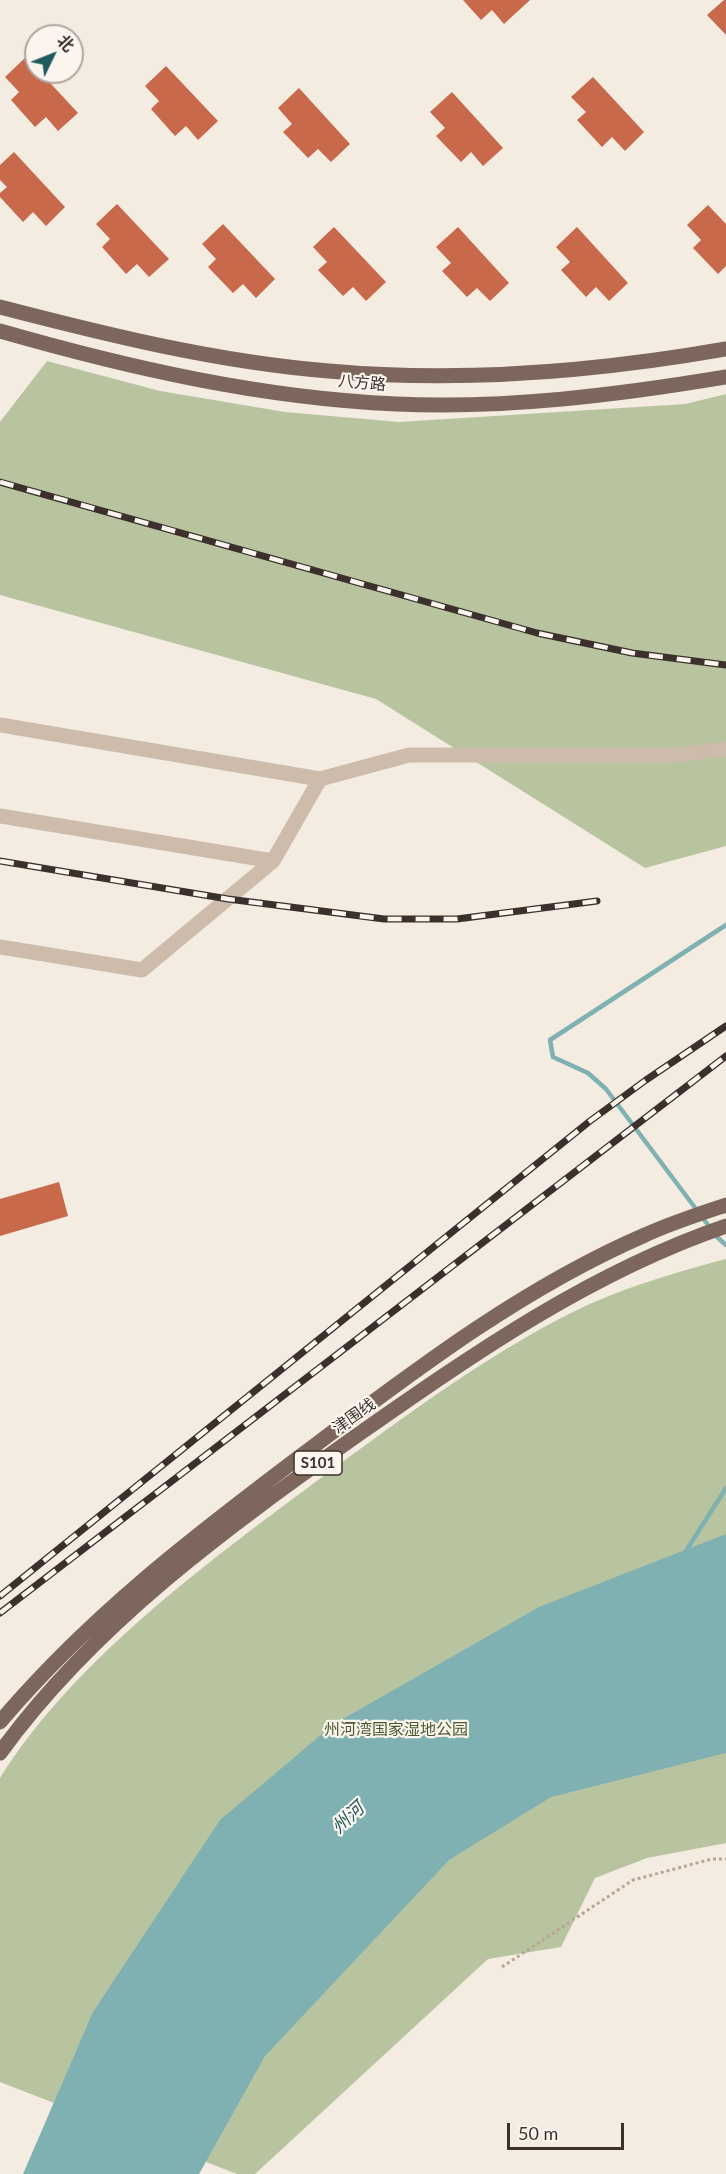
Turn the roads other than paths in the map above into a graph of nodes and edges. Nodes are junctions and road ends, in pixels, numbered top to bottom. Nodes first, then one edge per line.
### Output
1 (0, 308) edge
2 (0, 331) edge
3 (726, 349) edge
4 (726, 377) edge
5 (0, 725) edge
6 (726, 749) edge
7 (320, 779) junction
8 (0, 816) edge
9 (273, 861) junction
10 (0, 947) edge
11 (720, 1207) edge
12 (726, 1226) edge
13 (0, 1722) edge
14 (0, 1753) edge

1 - 3 main road, 八方路
2 - 4 main road, 八方路
5 - 7 street
6 - 7 street
7 - 9 street
8 - 9 street
9 - 10 street
11 - 13 main road, 津围线 / S101
12 - 14 main road, 津围线 / S101

